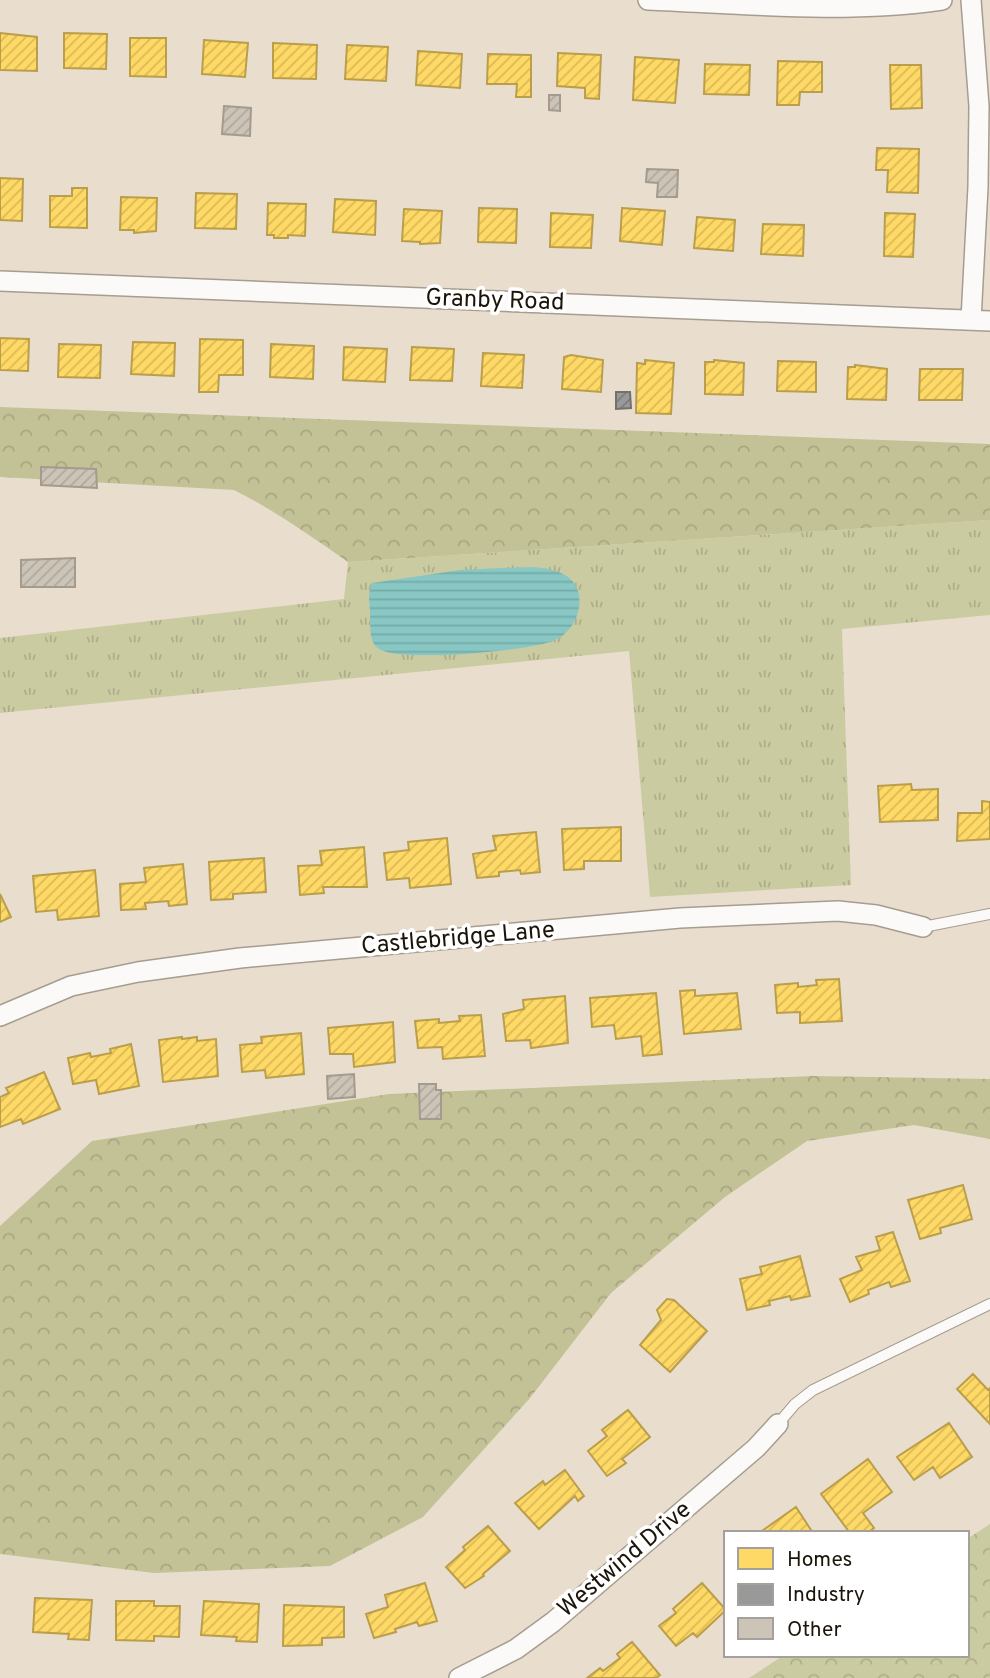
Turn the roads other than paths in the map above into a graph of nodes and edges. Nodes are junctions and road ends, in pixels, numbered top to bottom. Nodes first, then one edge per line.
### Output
1 (648, 0) edge
2 (942, 0) edge
3 (971, 0) edge
4 (0, 281) edge
5 (980, 321) edge
6 (990, 914) edge
7 (923, 927) joint
8 (0, 1016) edge
9 (990, 1304) edge
10 (778, 1424) joint
11 (459, 1678) edge

1 - 2 street
3 - 5 street
4 - 5 street, Granby Road
6 - 7 lane
7 - 8 street, Castlebridge Lane
9 - 10 lane
10 - 11 street, Westwind Drive

